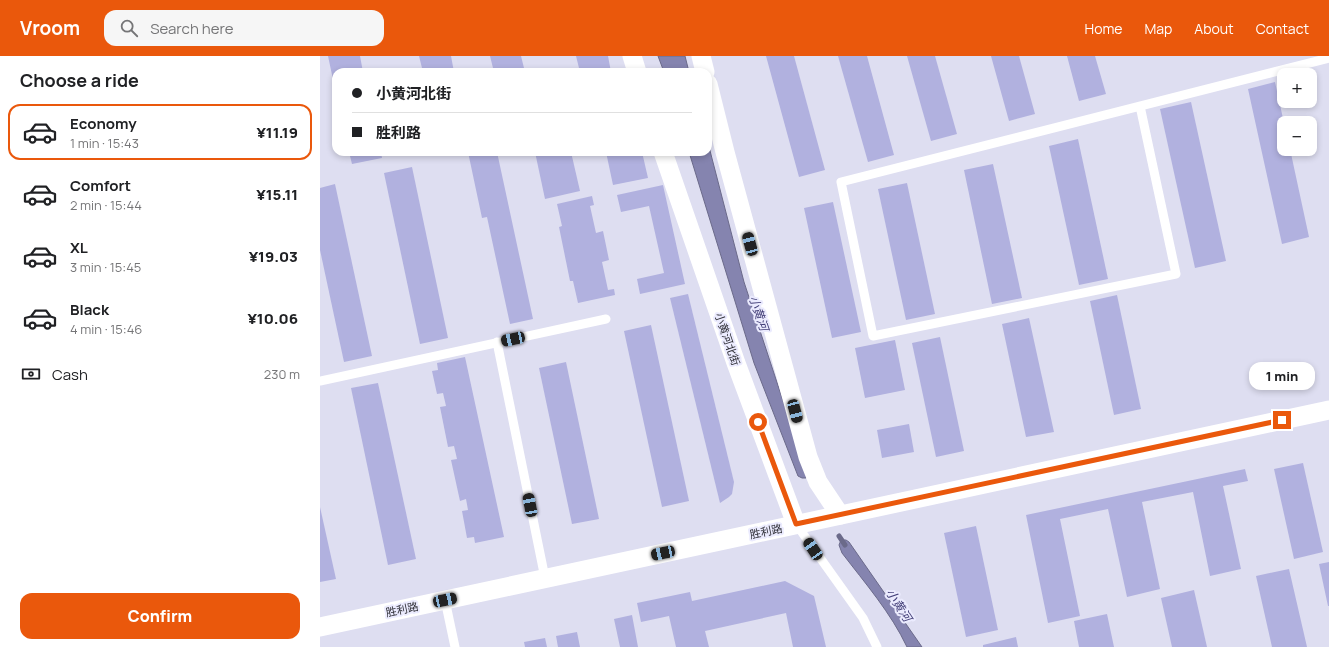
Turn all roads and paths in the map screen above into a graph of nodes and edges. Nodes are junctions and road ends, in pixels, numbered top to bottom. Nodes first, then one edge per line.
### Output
1 (632, 56) edge
2 (701, 56) edge
3 (1329, 58) edge
4 (636, 68) edge
5 (704, 68) edge
6 (712, 100) edge
7 (1140, 106) junction
8 (664, 156) edge
9 (606, 319) dead end
10 (498, 342) junction
11 (320, 381) edge
12 (1329, 410) edge
13 (840, 515) junction
14 (796, 524) junction
15 (545, 578) junction
16 (445, 600) junction
17 (320, 627) edge
18 (455, 647) edge
19 (877, 647) edge

1 - 4 street
2 - 5 street
3 - 7 lane
6 - 13 street
7 - 7 lane
8 - 14 street, 小黄河北街
9 - 10 lane
10 - 11 lane
10 - 15 lane
12 - 13 street, 胜利路
13 - 14 street, 胜利路
14 - 15 street, 胜利路
14 - 19 lane
15 - 16 street, 胜利路
16 - 17 street, 胜利路
16 - 18 lane

